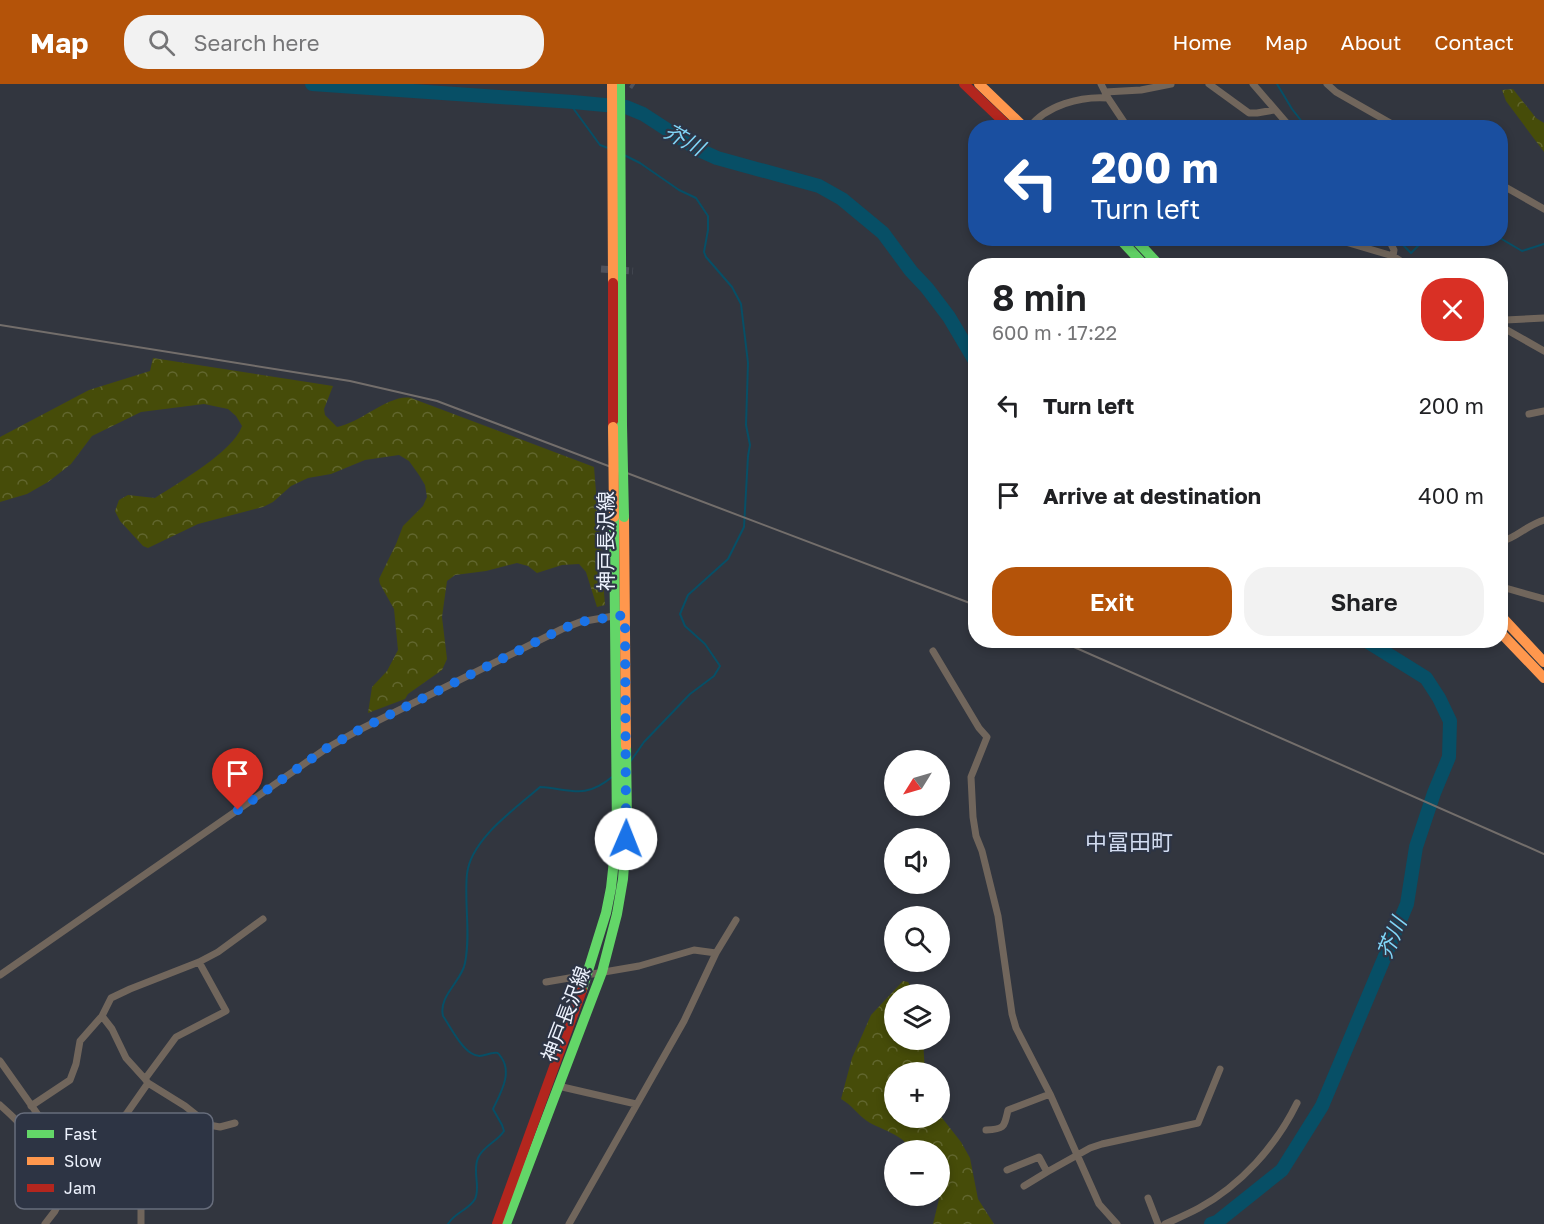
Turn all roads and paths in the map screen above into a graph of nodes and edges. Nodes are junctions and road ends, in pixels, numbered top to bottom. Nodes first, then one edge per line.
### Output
1 (605, 84) edge
2 (964, 84) edge
3 (979, 84) edge
4 (1101, 84) edge
5 (1171, 84) edge
6 (1209, 84) edge
7 (1253, 84) edge
8 (1327, 84) edge
9 (617, 85) edge
10 (1107, 95) junction
11 (1274, 110) junction
12 (1002, 120) edge
13 (1018, 120) edge
14 (1037, 120) edge
15 (1123, 120) edge
16 (1283, 120) edge
17 (1385, 120) edge
18 (611, 164) junction
19 (616, 176) junction
20 (1508, 189) edge
21 (1544, 209) edge
22 (1126, 246) edge
23 (1141, 246) edge
24 (1359, 246) edge
25 (1392, 246) edge
26 (1393, 256) junction
27 (1138, 258) edge
28 (1153, 258) edge
29 (1396, 258) edge
30 (1544, 318) edge
31 (1508, 320) edge
32 (1508, 331) edge
33 (1544, 351) edge
34 (1544, 411) edge
35 (1528, 414) dead end
36 (1544, 520) edge
37 (1508, 539) edge
38 (1508, 589) edge
39 (1544, 599) edge
40 (619, 615) junction
41 (1508, 624) edge
42 (1508, 640) edge
43 (933, 651) dead end
44 (1544, 662) edge
45 (1544, 678) edge
46 (263, 919) dead end
47 (736, 920) dead end
48 (716, 953) junction
49 (199, 962) junction
50 (602, 972) junction
51 (0, 975) edge
52 (588, 976) junction
53 (546, 982) dead end
54 (102, 1016) junction
55 (0, 1061) edge
56 (1220, 1069) dead end
57 (146, 1081) junction
58 (558, 1086) junction
59 (1050, 1094) junction
60 (636, 1104) junction
61 (1297, 1104) dead end
62 (0, 1105) edge
63 (31, 1106) junction
64 (36, 1113) edge
65 (127, 1113) edge
66 (194, 1113) edge
67 (15, 1118) edge
68 (235, 1124) dead end
69 (213, 1126) edge
70 (986, 1130) dead end
71 (1078, 1156) junction
72 (1008, 1170) dead end
73 (1047, 1172) junction
74 (1024, 1186) dead end
75 (1148, 1198) dead end
76 (497, 1224) edge
77 (506, 1224) edge
78 (568, 1224) edge
79 (1117, 1224) edge
80 (1158, 1224) edge
81 (1165, 1224) edge

1 - 18 main road, 神戸長沢線
2 - 12 main road
3 - 13 main road
4 - 10 street
5 - 10 street
6 - 11 street
7 - 11 street
8 - 17 street
9 - 18 main road, 神戸長沢線
9 - 19 main road, 神戸長沢線
10 - 14 street
10 - 15 street
11 - 16 street
18 - 19 main road, 神戸長沢線
19 - 40 main road, 神戸長沢線, bridge
20 - 21 street
22 - 27 main road
23 - 28 main road
24 - 26 street
25 - 26 street
26 - 29 street
30 - 31 street
32 - 33 street
34 - 35 street
36 - 37 street
38 - 39 street
40 - 50 main road, 神戸長沢線
40 - 51 street
40 - 52 main road, 神戸長沢線
41 - 44 main road
42 - 45 main road
43 - 59 street
46 - 49 street
47 - 48 street
48 - 50 street
48 - 60 street
49 - 54 street
49 - 57 street
50 - 52 street
50 - 58 main road, 神戸長沢線
52 - 53 street
52 - 76 main road, 神戸長沢線
54 - 57 street
54 - 63 street
55 - 63 street
56 - 71 street
57 - 65 street
57 - 66 street
58 - 60 street
58 - 77 main road, 神戸長沢線
59 - 70 street
59 - 71 street
60 - 78 street
61 - 81 street
62 - 67 street
63 - 64 street
68 - 69 street
71 - 73 street
71 - 79 street
72 - 73 street
73 - 74 street
75 - 80 street

